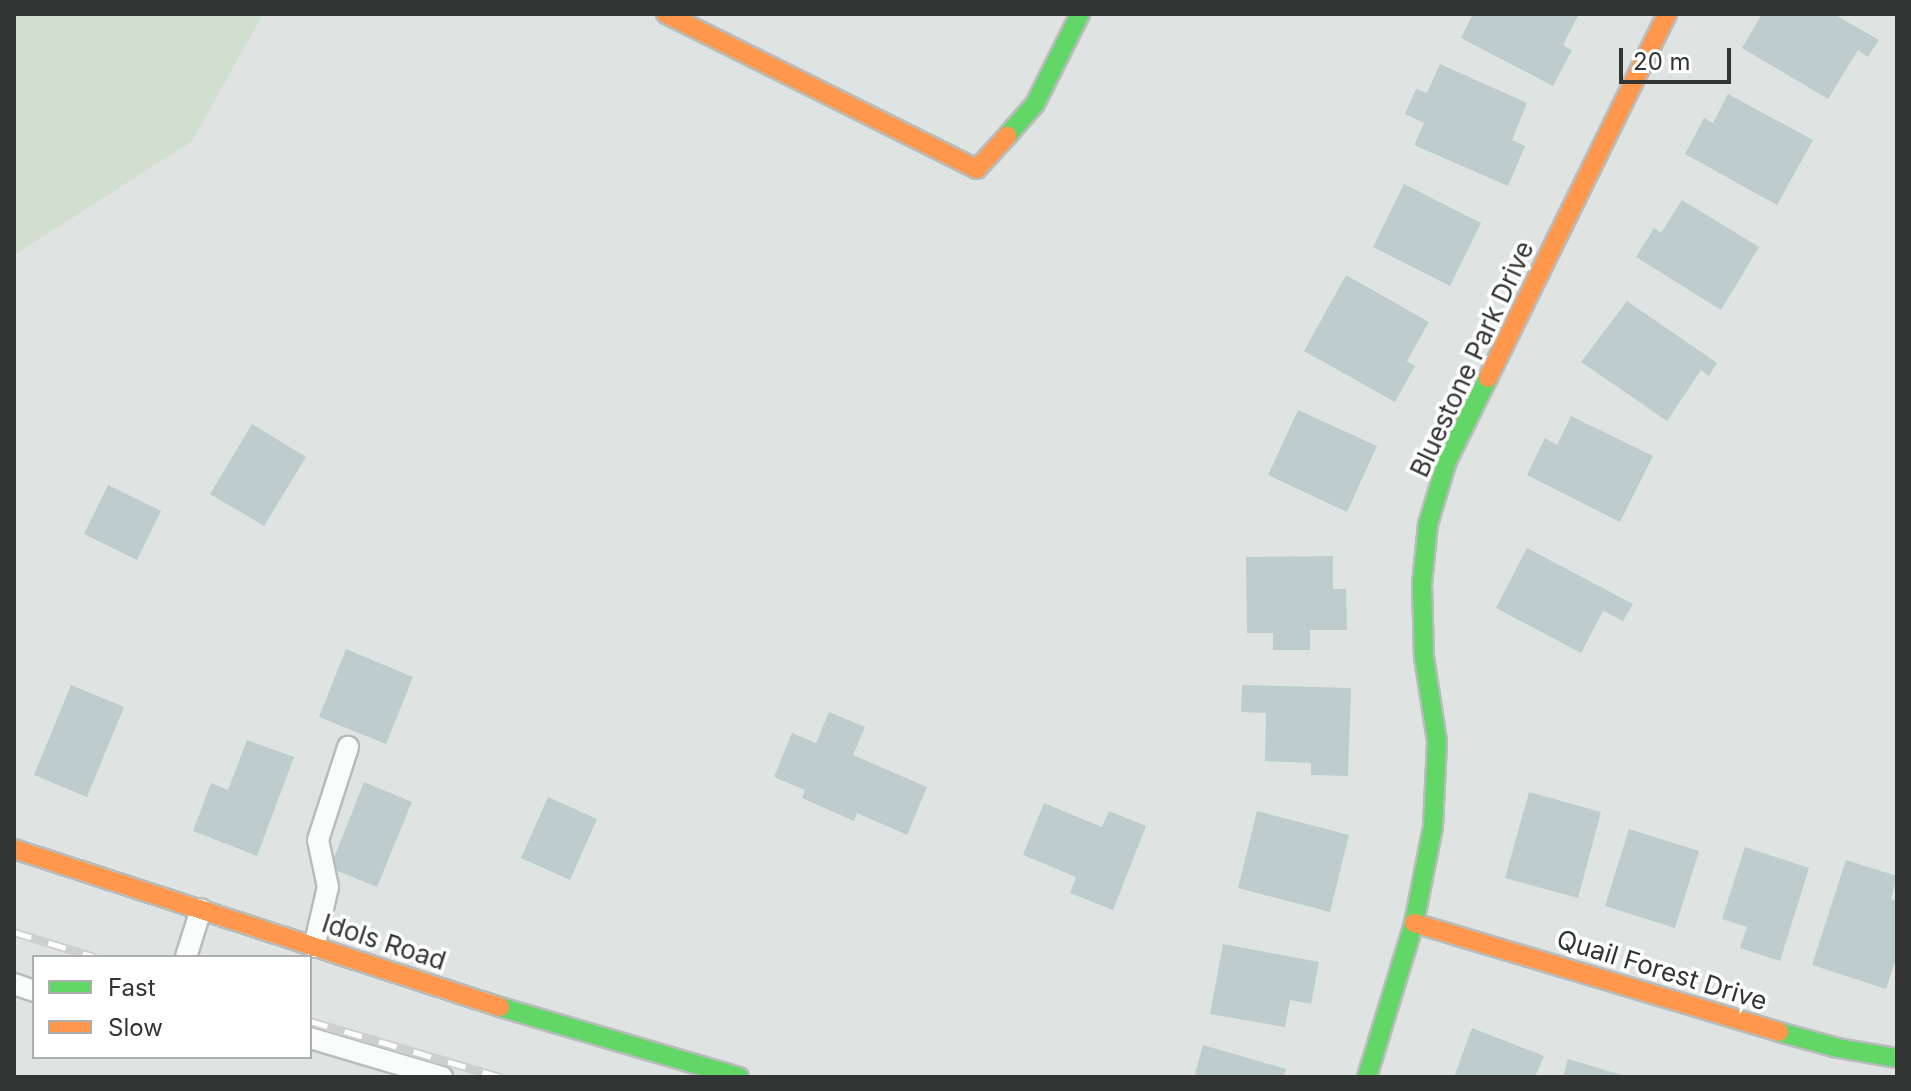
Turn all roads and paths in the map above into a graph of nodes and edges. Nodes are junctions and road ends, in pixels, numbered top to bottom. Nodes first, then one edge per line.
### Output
1 (666, 14) edge
2 (1080, 14) edge
3 (1667, 14) edge
4 (348, 747) dead end
5 (14, 849) edge
6 (201, 909) junction
7 (1414, 923) junction
8 (314, 947) junction
9 (187, 955) edge
10 (312, 1039) edge
11 (1897, 1058) edge
12 (442, 1077) edge
13 (739, 1077) edge
14 (1367, 1077) edge

1 - 2 street
3 - 7 street, Bluestone Park Drive
4 - 8 lane
5 - 6 street, Idols Road
6 - 8 street, Idols Road
6 - 9 lane
7 - 11 street, Quail Forest Drive
7 - 14 street, Bluestone Park Drive
8 - 13 street, Idols Road
10 - 12 lane

